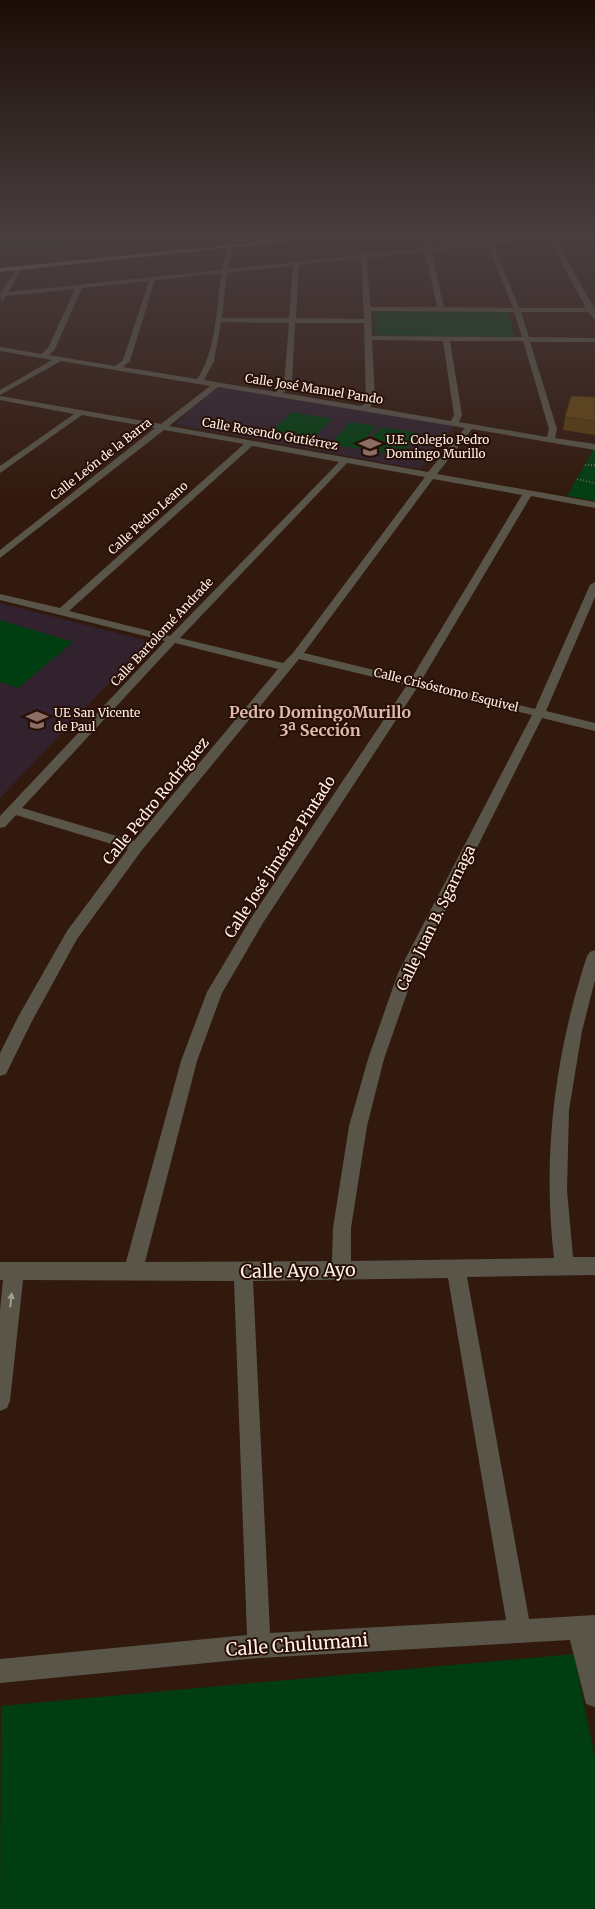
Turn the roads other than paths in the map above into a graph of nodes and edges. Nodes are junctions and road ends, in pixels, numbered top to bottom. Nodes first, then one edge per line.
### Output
1 (62, 324) edge
2 (138, 324) edge
3 (218, 324) edge
4 (291, 324) edge
5 (369, 324) edge
6 (521, 324) edge
7 (367, 338) junction
8 (446, 339) junction
9 (526, 340) junction
10 (595, 340) edge
11 (0, 349) edge
12 (43, 356) junction
13 (59, 359) junction
14 (118, 367) junction
15 (200, 380) junction
16 (217, 384) junction
17 (278, 394) junction
18 (1, 398) edge
19 (364, 408) junction
20 (80, 412) junction
21 (454, 424) junction
22 (162, 427) junction
23 (470, 427) junction
24 (551, 439) junction
25 (250, 443) junction
26 (595, 447) edge
27 (345, 460) junction
28 (0, 470) edge
29 (431, 476) junction
30 (528, 493) junction
31 (595, 505) edge
32 (0, 555) edge
33 (595, 585) edge
34 (0, 597) edge
35 (62, 612) junction
36 (172, 640) junction
37 (297, 656) junction
38 (285, 668) junction
39 (415, 682) junction
40 (538, 713) junction
41 (595, 727) edge
42 (13, 810) junction
43 (0, 824) edge
44 (137, 847) junction
45 (595, 956) edge
46 (0, 1069) edge
47 (595, 1266) edge
48 (565, 1267) junction
49 (456, 1269) junction
50 (341, 1270) junction
51 (7, 1271) edge
52 (133, 1272) junction
53 (243, 1272) junction
54 (0, 1401) edge
55 (587, 1627) edge
56 (520, 1632) junction
57 (259, 1646) junction
58 (0, 1671) edge
59 (595, 1695) edge

1 - 12 street
2 - 14 street
3 - 15 street
4 - 17 street
5 - 7 street
6 - 9 street
7 - 8 street
7 - 19 street
8 - 9 street
8 - 21 street
9 - 10 street
9 - 24 street
11 - 12 street, Calle José Manuel Pando
12 - 13 street, Calle José Manuel Pando
13 - 14 street, Calle José Manuel Pando
13 - 18 street
14 - 15 street, Calle José Manuel Pando
15 - 16 street, Calle José Manuel Pando
16 - 17 street, Calle José Manuel Pando
16 - 22 street, Calle León de la Barra
17 - 19 street, Calle José Manuel Pando
18 - 20 street, Calle Rosendo Gutiérrez
19 - 21 street, Calle José Manuel Pando
20 - 22 street, Calle Rosendo Gutiérrez
20 - 28 street
21 - 23 street, Calle José Manuel Pando
22 - 25 street, Calle Rosendo Gutiérrez
22 - 32 street, Calle León de la Barra
23 - 24 street, Calle José Manuel Pando
23 - 29 street, Calle Pedro Rodríguez
24 - 26 street, Calle José Manuel Pando
25 - 27 street, Calle Rosendo Gutiérrez
25 - 35 street, Calle Pedro Leano
27 - 29 street, Calle Rosendo Gutiérrez
27 - 36 street, Calle Bartolomé Andrade
29 - 30 street, Calle Rosendo Gutiérrez
29 - 37 street, Calle Pedro Rodríguez
30 - 31 street, Calle Rosendo Gutiérrez
30 - 39 street, Calle José Jiménez Pintado
33 - 40 street, Calle Juan B. Sgarnaga
34 - 35 street
35 - 36 street
36 - 38 street
36 - 42 street, Calle Bartolomé Andrade
37 - 38 street, Calle Pedro Rodríguez
37 - 39 street, Calle Crisóstomo Esquivel
38 - 44 street, Calle Pedro Rodríguez
39 - 40 street, Calle Crisóstomo Esquivel
39 - 52 street, Calle José Jiménez Pintado
40 - 41 street, Calle Crisóstomo Esquivel
40 - 50 street, Calle Juan B. Sgarnaga
42 - 43 street, Calle Bartolomé Andrade
42 - 44 street
44 - 46 street, Calle Pedro Rodríguez
45 - 48 street
47 - 48 street, Calle Ayo Ayo
48 - 49 street, Calle Ayo Ayo
49 - 50 street, Calle Ayo Ayo
49 - 56 street
50 - 53 street, Calle Ayo Ayo
51 - 52 street, Calle Ayo Ayo
54 -> 51 street
52 - 53 street, Calle Ayo Ayo
53 - 57 street
55 - 56 street, Calle Chulumani
55 - 59 street
56 - 57 street, Calle Chulumani
57 - 58 street, Calle Chulumani

